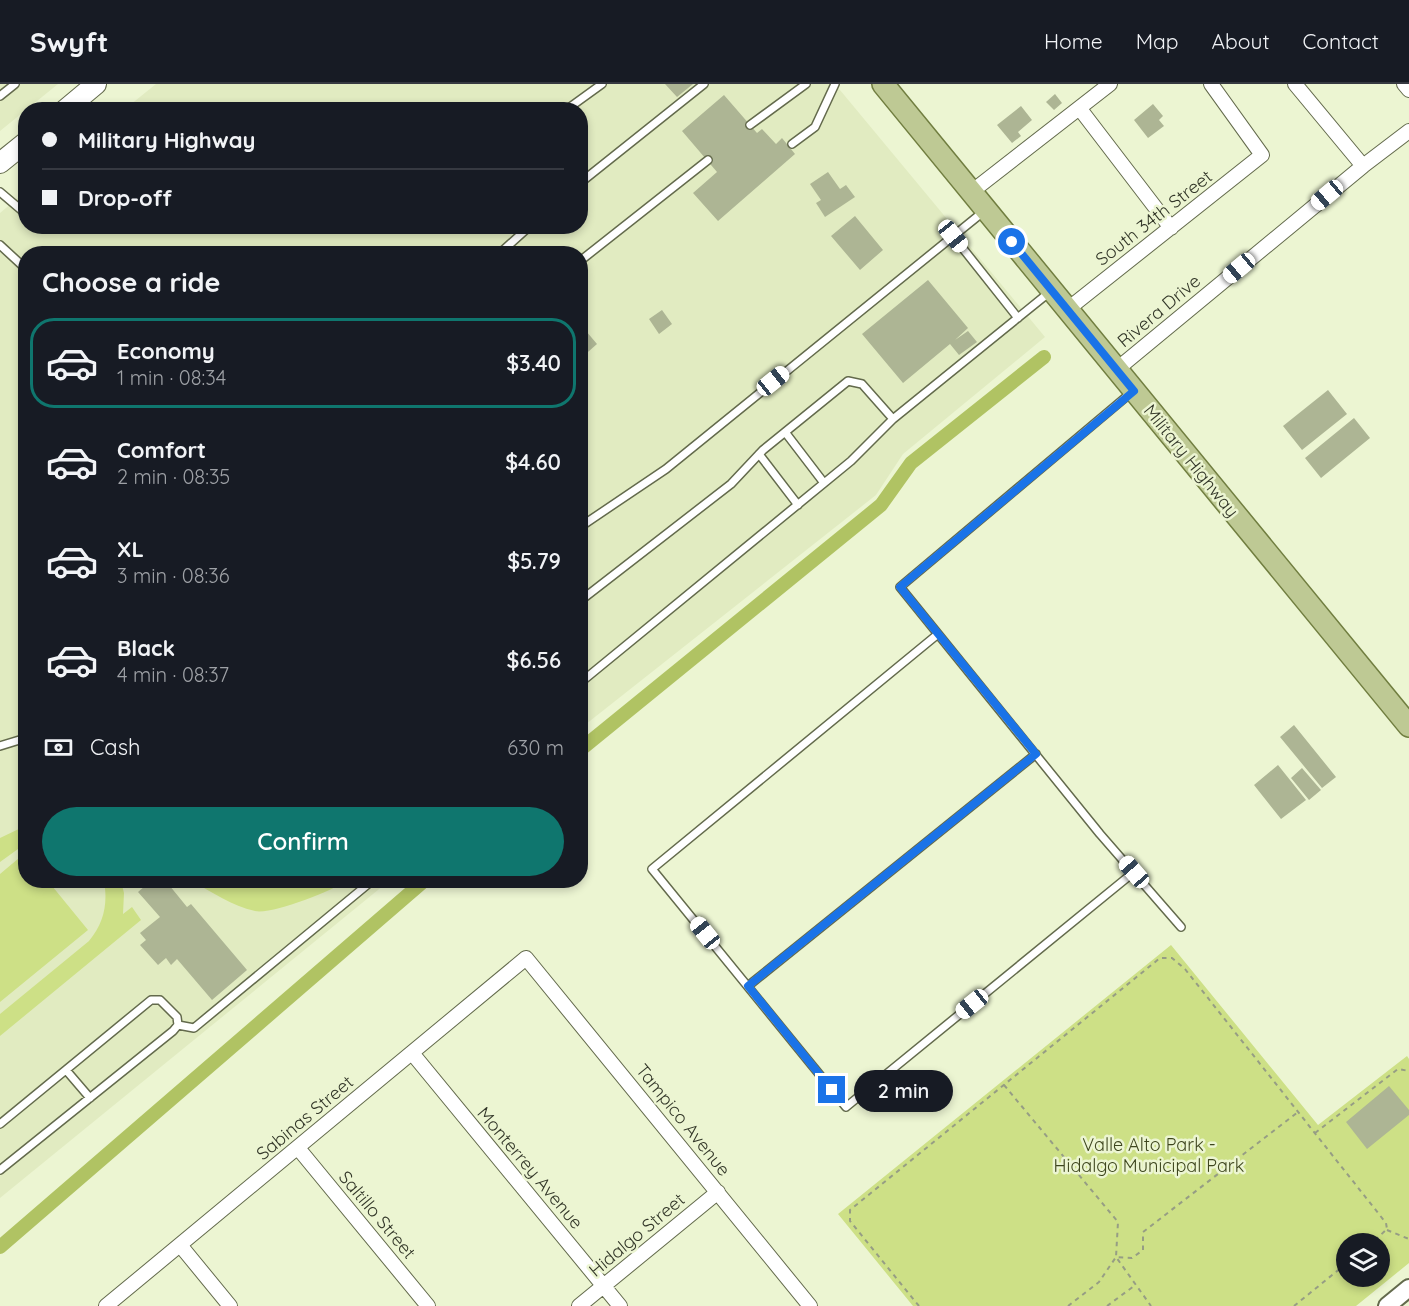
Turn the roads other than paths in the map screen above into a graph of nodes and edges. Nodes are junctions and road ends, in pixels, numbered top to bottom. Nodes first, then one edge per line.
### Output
1 (15, 84) edge
2 (96, 84) edge
3 (602, 84) edge
4 (704, 84) edge
5 (806, 84) edge
6 (835, 84) edge
7 (883, 84) edge
8 (1110, 84) edge
9 (1211, 84) edge
10 (1295, 84) edge
11 (1404, 84) edge
12 (1409, 90) edge
13 (0, 96) edge
14 (75, 102) edge
15 (577, 102) edge
16 (1080, 109) junction
17 (750, 125) dead end
18 (1409, 131) edge
19 (792, 144) dead end
20 (18, 147) edge
21 (4, 156) edge
22 (708, 160) dead end
23 (1363, 166) junction
24 (588, 177) edge
25 (0, 192) edge
26 (970, 193) junction
27 (18, 207) edge
28 (985, 210) junction
29 (1171, 228) junction
30 (520, 234) edge
31 (953, 236) junction
32 (0, 245) edge
33 (507, 246) edge
34 (588, 255) edge
35 (18, 262) edge
36 (1052, 290) junction
37 (1068, 309) junction
38 (1018, 318) junction
39 (1116, 370) junction
40 (1134, 391) junction
41 (893, 419) junction
42 (785, 432) junction
43 (759, 454) junction
44 (824, 483) junction
45 (798, 505) junction
46 (588, 522) edge
47 (588, 595) edge
48 (938, 634) junction
49 (588, 676) edge
50 (1409, 726) edge
51 (18, 740) edge
52 (0, 746) edge
53 (1036, 754) junction
54 (1134, 872) junction
55 (363, 888) edge
56 (1181, 927) dead end
57 (526, 958) joint
58 (748, 986) junction
59 (178, 1025) junction
60 (411, 1053) junction
61 (66, 1070) junction
62 (90, 1098) junction
63 (0, 1124) edge
64 (298, 1148) junction
65 (0, 1170) edge
66 (718, 1192) junction
67 (180, 1245) junction
68 (604, 1286) junction
69 (1409, 1287) edge
70 (106, 1306) edge
71 (230, 1306) edge
72 (428, 1306) edge
73 (579, 1306) edge
74 (620, 1306) edge
75 (810, 1306) edge
76 (1386, 1306) edge

1 - 13 lane
2 - 14 main road
3 - 15 lane
4 - 24 lane
5 - 17 lane
6 - 19 lane
7 - 26 main road, Military Highway
8 - 16 street
9 - 29 street, South 34th Street
10 - 23 street
11 - 12 street
16 - 26 street
16 - 29 street
18 - 23 street, Rivera Drive
20 - 21 main road
22 - 34 lane
23 - 39 street, Rivera Drive
25 - 27 lane
26 - 28 main road, Military Highway
28 - 31 lane
28 - 36 main road, Military Highway
29 - 37 street, South 34th Street
30 - 33 lane
31 - 38 lane
31 - 46 lane
32 - 35 lane
36 - 37 main road, Military Highway
36 - 38 lane
37 - 39 main road, Military Highway
38 - 41 lane
39 - 40 main road, Military Highway
40 - 48 lane
40 - 50 main road, Military Highway
41 - 42 lane
41 - 44 lane
42 - 43 lane
42 - 44 lane
43 - 45 lane
43 - 47 lane
44 - 45 lane
45 - 49 lane
48 - 53 lane
48 - 58 lane
51 - 52 lane
53 - 54 lane
53 - 58 lane
54 - 56 lane
54 - 58 lane
55 - 59 lane
57 - 60 street, Sabinas Street
57 - 66 street, Tampico Avenue
59 - 61 lane
59 - 62 lane
60 - 64 street, Sabinas Street
60 - 68 street, Monterrey Avenue
61 - 62 lane
61 - 63 lane
62 - 65 lane
64 - 67 street, Sabinas Street
64 - 72 street, Saltillo Street
66 - 68 street, Hidalgo Street
66 - 75 street, Tampico Avenue
67 - 70 street, Sabinas Street
67 - 71 street
68 - 73 street, Hidalgo Street
68 - 74 street, Monterrey Avenue
69 - 76 street

